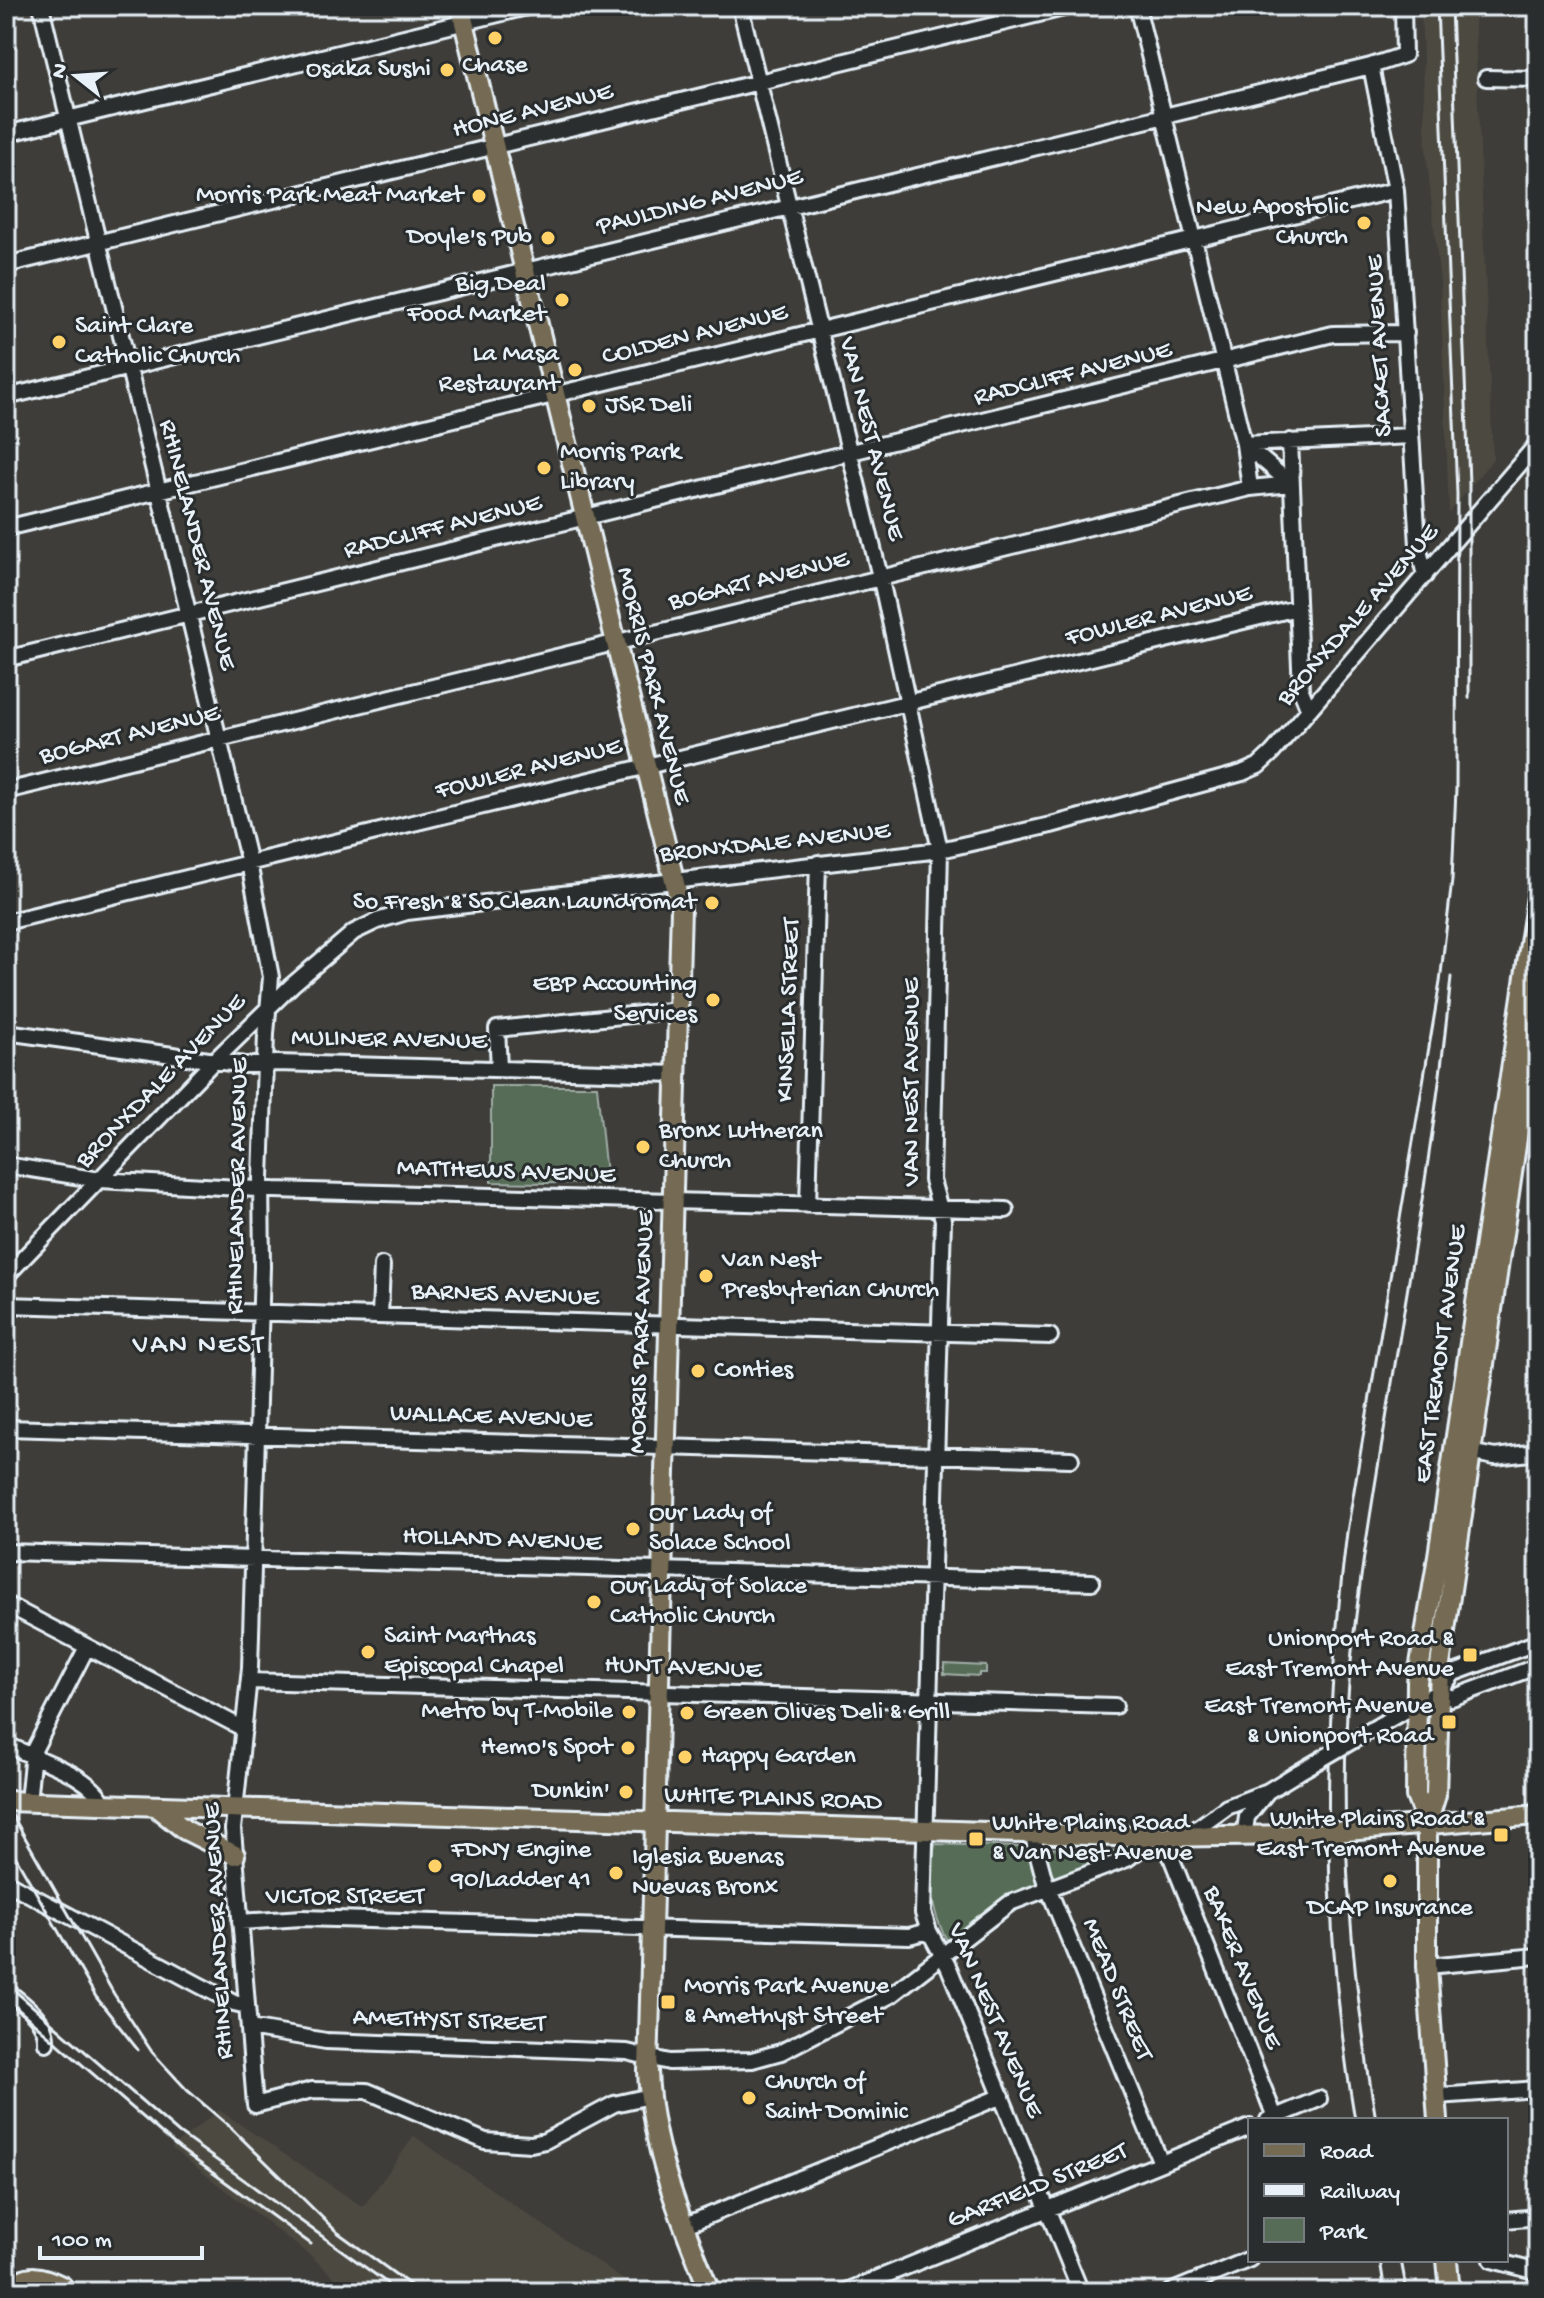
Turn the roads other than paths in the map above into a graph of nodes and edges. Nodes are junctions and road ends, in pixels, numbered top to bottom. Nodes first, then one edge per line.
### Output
1 (41, 6) edge
2 (531, 6) edge
3 (740, 6) edge
4 (1072, 6) edge
5 (1137, 6) edge
6 (1403, 6) edge
7 (462, 14) edge
8 (1371, 66) junction
9 (1486, 78) dead end
10 (1538, 79) edge
11 (759, 82) junction
12 (1163, 115) junction
13 (68, 119) junction
14 (6, 134) edge
15 (494, 146) junction
16 (1396, 190) junction
17 (789, 206) junction
18 (1193, 239) junction
19 (98, 243) junction
20 (6, 265) edge
21 (524, 270) junction
22 (819, 331) junction
23 (1406, 333) junction
24 (1224, 363) junction
25 (128, 367) junction
26 (555, 395) junction
27 (6, 397) edge
28 (1411, 436) junction
29 (1290, 441) junction
30 (1538, 443) edge
31 (1244, 444) junction
32 (849, 454) junction
33 (1291, 484) junction
34 (1250, 488) junction
35 (159, 491) junction
36 (585, 518) junction
37 (6, 528) edge
38 (1425, 576) junction
39 (880, 577) junction
40 (1297, 608) junction
41 (189, 615) junction
42 (615, 642) junction
43 (6, 659) edge
44 (909, 702) junction
45 (1309, 710) junction
46 (219, 739) junction
47 (645, 766) junction
48 (6, 791) edge
49 (940, 850) junction
50 (249, 863) junction
51 (818, 863) junction
52 (674, 879) junction
53 (1538, 890) edge
54 (6, 922) edge
55 (1533, 989) edge
56 (269, 1007) junction
57 (679, 1010) junction
58 (6, 1032) edge
59 (214, 1061) junction
60 (265, 1064) junction
61 (499, 1068) junction
62 (677, 1074) junction
63 (6, 1165) edge
64 (100, 1180) junction
65 (261, 1190) junction
66 (673, 1202) junction
67 (808, 1205) junction
68 (941, 1209) junction
69 (1006, 1210) dead end
70 (382, 1265) dead end
71 (6, 1276) edge
72 (6, 1305) edge
73 (261, 1312) junction
74 (380, 1316) junction
75 (669, 1325) junction
76 (939, 1332) junction
77 (1050, 1336) dead end
78 (6, 1428) edge
79 (257, 1435) junction
80 (666, 1447) junction
81 (1462, 1451) junction
82 (1538, 1452) edge
83 (935, 1455) junction
84 (1071, 1459) dead end
85 (6, 1552) edge
86 (253, 1558) junction
87 (662, 1569) junction
88 (932, 1578) junction
89 (1092, 1582) dead end
90 (6, 1604) edge
91 (1538, 1642) edge
92 (87, 1647) junction
93 (1538, 1666) edge
94 (249, 1681) junction
95 (658, 1692) junction
96 (1438, 1692) junction
97 (928, 1700) junction
98 (1416, 1704) junction
99 (1115, 1706) dead end
100 (244, 1729) junction
101 (6, 1744) edge
102 (32, 1756) junction
103 (1268, 1791) junction
104 (6, 1801) edge
105 (28, 1802) junction
106 (105, 1806) junction
107 (156, 1807) junction
108 (234, 1810) junction
109 (1538, 1815) edge
110 (655, 1822) junction
111 (1427, 1824) junction
112 (924, 1830) junction
113 (1032, 1833) junction
114 (1155, 1837) junction
115 (1244, 1837) junction
116 (1183, 1838) junction
117 (235, 1855) junction
118 (6, 1882) edge
119 (1048, 1887) junction
120 (240, 1922) junction
121 (652, 1929) junction
122 (929, 1931) junction
123 (942, 1956) junction
124 (1538, 1956) edge
125 (1427, 1966) junction
126 (6, 1990) edge
127 (247, 2006) junction
128 (249, 2028) junction
129 (46, 2043) dead end
130 (648, 2057) junction
131 (1538, 2089) edge
132 (650, 2096) junction
133 (1002, 2096) junction
134 (1437, 2096) junction
135 (1319, 2099) dead end
136 (1271, 2118) edge
137 (1273, 2118) edge
138 (1438, 2118) edge
139 (1248, 2128) edge
140 (1161, 2163) junction
141 (1047, 2209) junction
142 (1538, 2217) edge
143 (1508, 2220) edge
144 (683, 2226) junction
145 (1248, 2260) edge
146 (1447, 2262) edge
147 (1500, 2262) edge
148 (1538, 2272) edge
149 (61, 2288) dead end
150 (11, 2292) edge
151 (710, 2292) edge
152 (844, 2292) edge
153 (1081, 2292) edge
154 (1170, 2292) edge
155 (1450, 2292) edge

1 - 13 street, RHINELANDER AVENUE
2 - 7 street
3 - 11 street, VAN NEST AVENUE
4 - 11 street, HONE AVENUE
5 - 12 street
6 - 8 street, PAULDING AVENUE
7 - 13 street
7 - 15 main road, MORRIS PARK AVENUE
8 - 12 street, PAULDING AVENUE
8 - 16 street, SACKET AVENUE
9 - 10 street
11 - 15 street, HONE AVENUE
11 - 17 street, VAN NEST AVENUE
12 - 17 street, PAULDING AVENUE
12 - 18 street
13 - 14 street
13 - 19 street, RHINELANDER AVENUE
15 - 19 street, HONE AVENUE
15 - 21 main road, MORRIS PARK AVENUE
16 - 18 street, COLDEN AVENUE
16 - 23 street, SACKET AVENUE
17 - 21 street, PAULDING AVENUE
17 - 22 street, VAN NEST AVENUE
18 - 22 street, COLDEN AVENUE
18 - 24 street
19 - 20 street, HONE AVENUE
19 - 25 street, RHINELANDER AVENUE
21 - 25 street, PAULDING AVENUE
21 - 26 main road, MORRIS PARK AVENUE
22 - 26 street, COLDEN AVENUE
22 - 32 street, VAN NEST AVENUE
23 - 24 street, RADCLIFF AVENUE
23 - 28 street, SACKET AVENUE
24 - 31 street
24 - 32 street, RADCLIFF AVENUE
25 - 27 street, PAULDING AVENUE
25 - 35 street, RHINELANDER AVENUE
26 - 35 street, COLDEN AVENUE
26 - 36 main road, MORRIS PARK AVENUE
28 - 29 street
28 - 38 street, SACKET AVENUE
29 - 31 street
29 - 33 street
30 - 38 street, BRONXDALE AVENUE
31 - 33 street
31 - 34 street
32 - 36 street, RADCLIFF AVENUE
32 - 39 street, VAN NEST AVENUE
33 - 34 street, BOGART AVENUE
33 - 40 street
34 - 39 street, BOGART AVENUE
35 - 37 street, COLDEN AVENUE
35 - 41 street, RHINELANDER AVENUE
36 - 41 street, RADCLIFF AVENUE
36 - 42 main road, MORRIS PARK AVENUE
38 - 45 street, BRONXDALE AVENUE
39 - 42 street, BOGART AVENUE
39 - 44 street, VAN NEST AVENUE
40 - 44 street, FOWLER AVENUE
40 - 45 street
41 - 43 street, RADCLIFF AVENUE
41 - 46 street, RHINELANDER AVENUE
42 - 46 street, BOGART AVENUE
42 - 47 main road, MORRIS PARK AVENUE
44 - 47 street, FOWLER AVENUE
44 - 49 street, VAN NEST AVENUE
45 - 49 street, BRONXDALE AVENUE
46 - 48 street, BOGART AVENUE
46 - 50 street, RHINELANDER AVENUE
47 - 50 street, FOWLER AVENUE
47 - 52 main road, MORRIS PARK AVENUE
49 - 51 street, BRONXDALE AVENUE
49 - 68 street, VAN NEST AVENUE
50 - 54 street, FOWLER AVENUE
50 - 56 street, RHINELANDER AVENUE
51 - 52 street, BRONXDALE AVENUE
51 - 67 street, KINSELLA STREET
52 - 56 street, BRONXDALE AVENUE
52 - 57 main road, MORRIS PARK AVENUE
53 - 55 main road, EAST TREMONT AVENUE
55 - 81 main road, EAST TREMONT AVENUE
56 - 59 street, BRONXDALE AVENUE
56 - 60 street, RHINELANDER AVENUE
57 - 61 street
57 - 62 main road, MORRIS PARK AVENUE
58 - 59 street, MULINER AVENUE
59 - 60 street, MULINER AVENUE
59 - 64 street, BRONXDALE AVENUE
60 - 61 street, MULINER AVENUE
60 - 65 street, RHINELANDER AVENUE
61 - 62 street, MULINER AVENUE
62 - 66 main road, MORRIS PARK AVENUE
63 - 64 street, MATTHEWS AVENUE
64 - 65 street, MATTHEWS AVENUE
64 - 71 street, BRONXDALE AVENUE
65 - 66 street, MATTHEWS AVENUE
65 - 73 street, RHINELANDER AVENUE
66 - 67 street, MATTHEWS AVENUE
66 - 75 main road, MORRIS PARK AVENUE
67 - 68 street, MATTHEWS AVENUE
68 - 69 street, MATTHEWS AVENUE
68 - 76 street, VAN NEST AVENUE
70 - 74 street
72 - 73 street, BARNES AVENUE
73 - 74 street, BARNES AVENUE
73 - 79 street, RHINELANDER AVENUE
74 - 75 street, BARNES AVENUE
75 - 76 street, BARNES AVENUE
75 - 80 main road, MORRIS PARK AVENUE
76 - 77 street, BARNES AVENUE
76 - 83 street, VAN NEST AVENUE
78 - 79 street, WALLACE AVENUE
79 - 80 street, WALLACE AVENUE
79 - 86 street, RHINELANDER AVENUE
80 - 83 street, WALLACE AVENUE
80 - 87 main road, MORRIS PARK AVENUE
81 - 82 street
81 - 96 main road, EAST TREMONT AVENUE
81 - 98 main road, EAST TREMONT AVENUE
83 - 84 street, WALLACE AVENUE
83 - 88 street, VAN NEST AVENUE
85 - 86 street, HOLLAND AVENUE
86 - 87 street, HOLLAND AVENUE
86 - 94 street, RHINELANDER AVENUE
87 - 88 street, HOLLAND AVENUE
87 - 95 main road, MORRIS PARK AVENUE
88 - 89 street, HOLLAND AVENUE
88 - 97 street, VAN NEST AVENUE
90 - 92 street
91 - 96 street
92 - 100 street
92 - 102 street
93 - 96 street
94 - 95 street, HUNT AVENUE
94 - 100 street, RHINELANDER AVENUE
95 - 97 street, HUNT AVENUE
95 - 110 main road, MORRIS PARK AVENUE
96 - 98 street
96 - 111 main road, EAST TREMONT AVENUE
97 - 99 street, HUNT AVENUE
97 - 112 street, VAN NEST AVENUE
98 - 103 street, bridge
98 - 111 main road, EAST TREMONT AVENUE
100 - 108 street, RHINELANDER AVENUE
101 - 102 street
102 - 105 street
102 - 106 street
103 - 115 street
103 - 116 street
104 - 105 main road, WHITE PLAINS ROAD
105 - 106 main road, WHITE PLAINS ROAD
106 - 107 main road, WHITE PLAINS ROAD
107 - 108 main road, WHITE PLAINS ROAD
107 - 117 main road
108 - 110 main road, WHITE PLAINS ROAD
108 - 117 street, RHINELANDER AVENUE
109 - 111 main road, WHITE PLAINS ROAD
110 - 112 main road, WHITE PLAINS ROAD
110 - 121 main road, MORRIS PARK AVENUE
111 - 115 main road, WHITE PLAINS ROAD, bridge
111 - 125 main road, EAST TREMONT AVENUE
112 - 113 main road, WHITE PLAINS ROAD
112 - 122 street, VAN NEST AVENUE
113 - 114 main road, WHITE PLAINS ROAD
113 - 119 street, MEAD STREET
114 - 116 main road, WHITE PLAINS ROAD
114 - 119 street, AMETHYST STREET
114 - 136 street, BAKER AVENUE
115 - 116 main road, WHITE PLAINS ROAD
117 - 120 street, RHINELANDER AVENUE
118 - 127 street
119 - 123 street, AMETHYST STREET
119 - 140 street, MEAD STREET
120 - 121 street, VICTOR STREET
120 - 127 street, RHINELANDER AVENUE
121 - 122 street, VICTOR STREET
121 - 130 main road, MORRIS PARK AVENUE
122 - 123 street, VAN NEST AVENUE
123 - 130 street, AMETHYST STREET
123 - 133 street, VAN NEST AVENUE
124 - 125 street
125 - 134 main road, EAST TREMONT AVENUE
126 - 129 street
127 - 128 street, RHINELANDER AVENUE
128 - 130 street, AMETHYST STREET
128 - 132 street, RHINELANDER AVENUE
130 - 132 main road, MORRIS PARK AVENUE
131 - 134 street
132 - 144 main road, MORRIS PARK AVENUE
133 - 141 street, VAN NEST AVENUE
133 - 144 street
134 - 138 main road, EAST TREMONT AVENUE
135 - 137 street
139 - 140 street, GARFIELD STREET
140 - 141 street, GARFIELD STREET
141 - 152 street, GARFIELD STREET
141 - 153 street, VAN NEST AVENUE
142 - 143 street
144 - 151 main road, MORRIS PARK AVENUE
145 - 154 street
146 - 155 main road
147 - 148 street
149 - 150 highway

